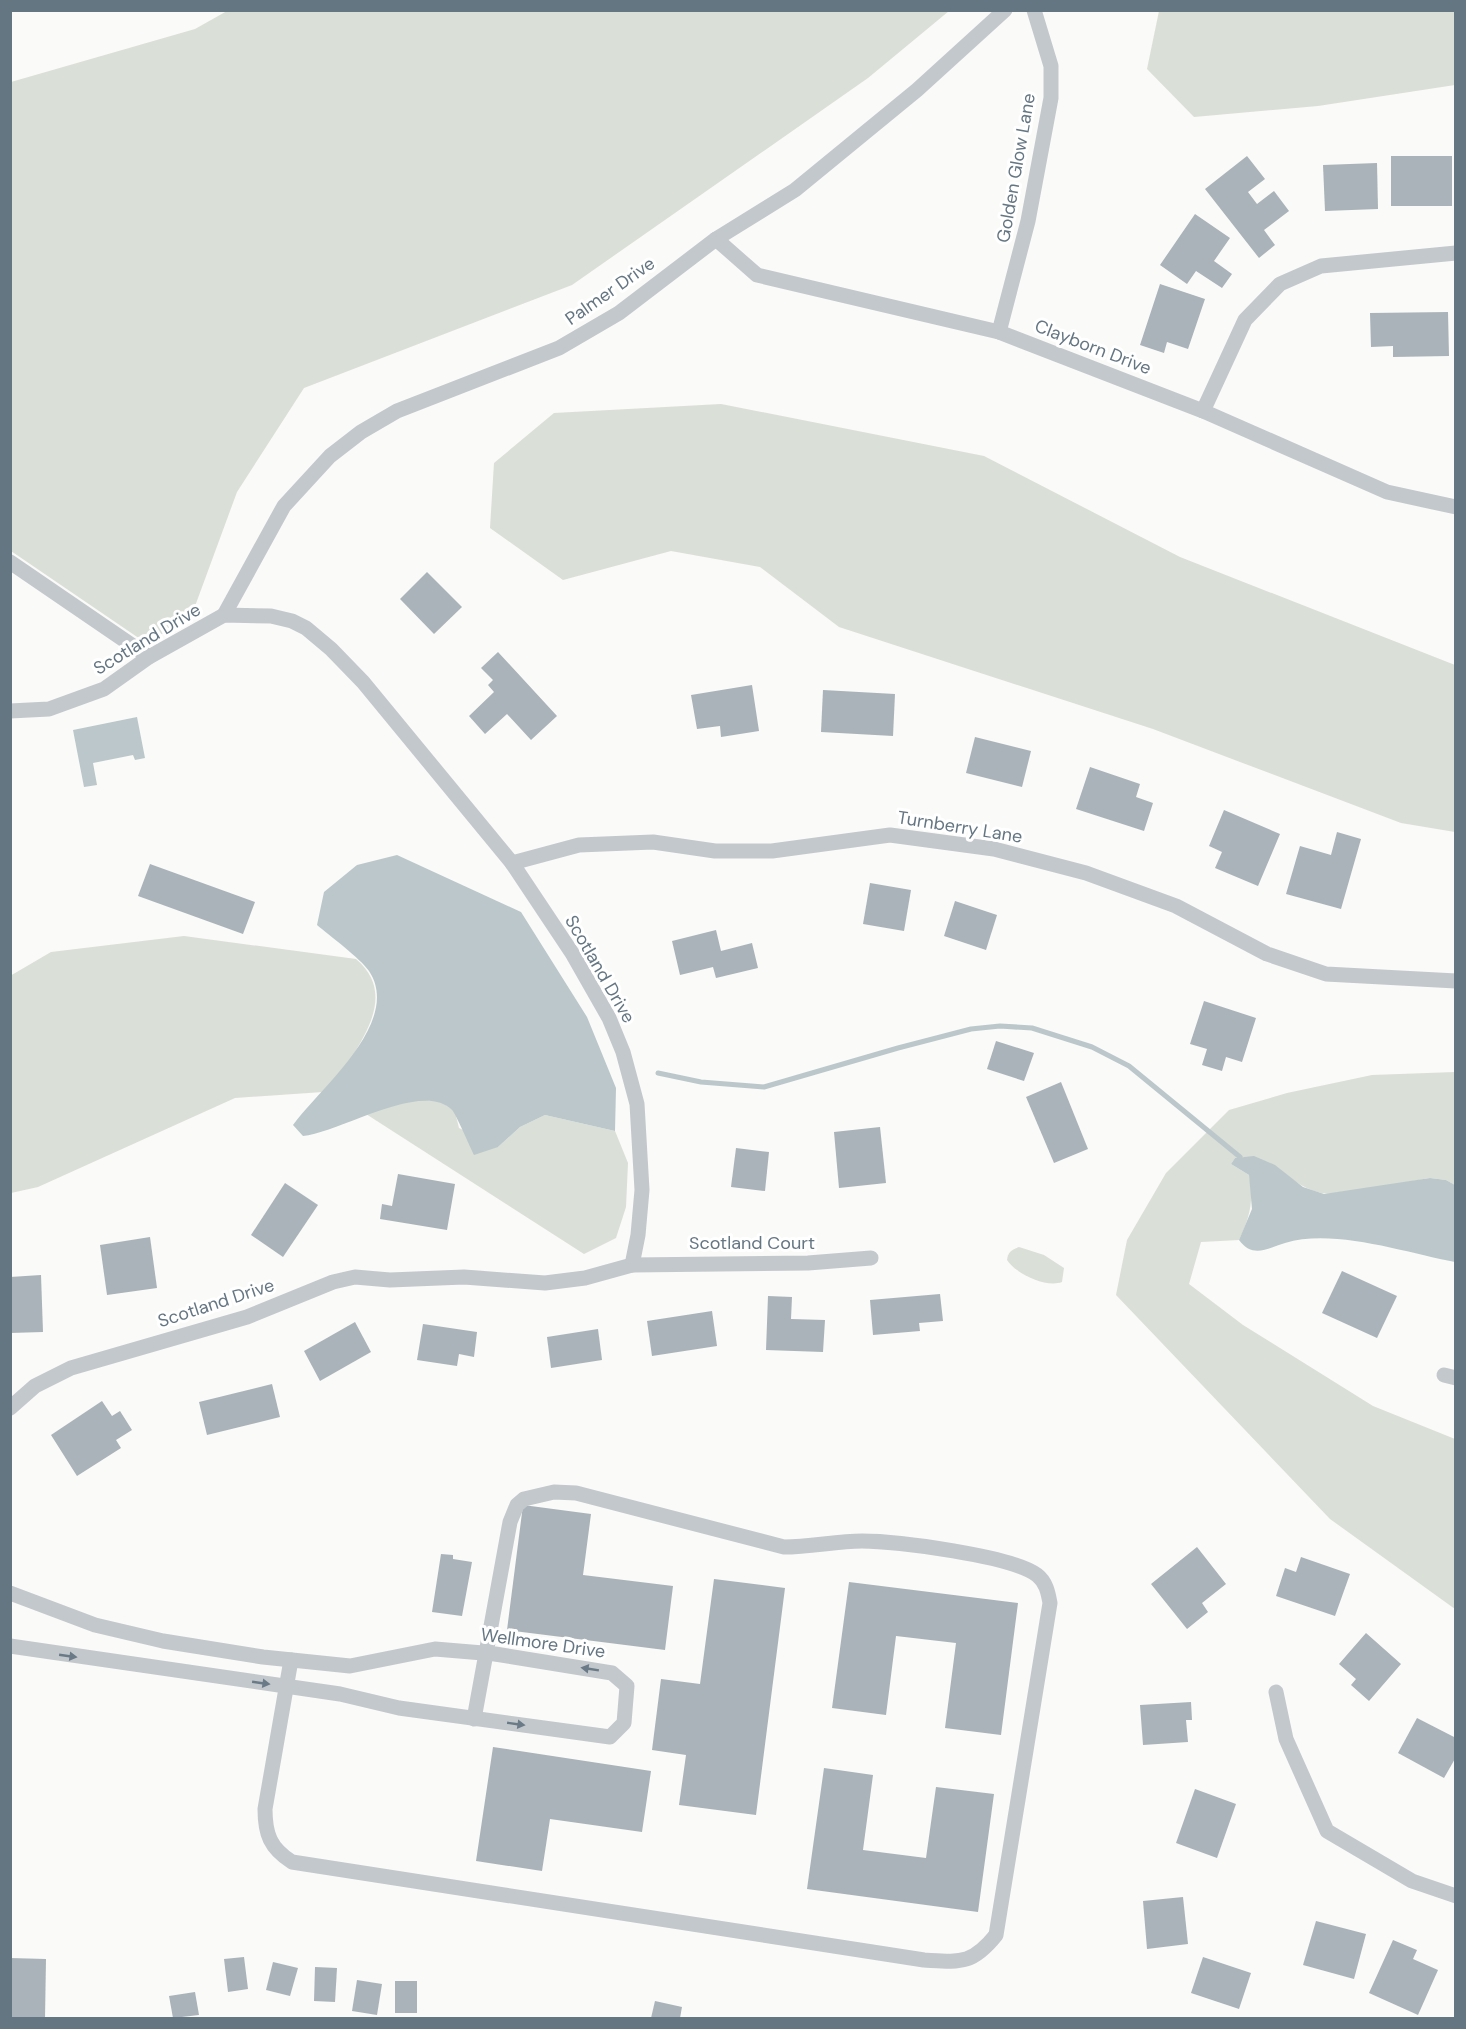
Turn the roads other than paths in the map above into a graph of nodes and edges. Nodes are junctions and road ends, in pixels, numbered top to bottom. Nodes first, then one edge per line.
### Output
1 (1005, 10) edge
2 (1034, 10) edge
3 (716, 239) junction
4 (1455, 253) edge
5 (999, 332) junction
6 (1203, 411) junction
7 (1455, 507) edge
8 (10, 562) edge
9 (224, 615) junction
10 (149, 657) junction
11 (10, 711) edge
12 (512, 863) junction
13 (1455, 981) edge
14 (872, 1257) dead end
15 (632, 1265) junction
16 (10, 1408) edge
17 (10, 1593) edge
18 (10, 1646) edge
19 (487, 1653) junction
20 (291, 1660) junction
21 (286, 1686) junction
22 (1276, 1692) dead end
23 (474, 1719) junction
24 (1455, 1896) edge

1 - 3 street, Palmer Drive
2 - 5 street, Golden Glow Lane
3 - 5 street, Clayborn Drive
3 - 9 street, Palmer Drive
4 - 6 street
5 - 6 street, Clayborn Drive
6 - 7 street, Clayborn Drive
8 - 10 street
9 - 10 street, Scotland Drive
9 - 12 street, Scotland Drive
10 - 11 street, Scotland Drive
12 - 13 street, Turnberry Lane
12 - 15 street, Scotland Drive
14 - 15 street, Scotland Court
15 - 16 street, Scotland Drive
17 - 20 street, Wellmore Drive
18 -> 21 street, Wellmore Drive
19 - 20 street, Wellmore Drive
19 - 21 street
19 - 23 street
23 -> 19 street, Wellmore Drive
20 - 21 street
21 - 23 street, Wellmore Drive
22 - 24 street

